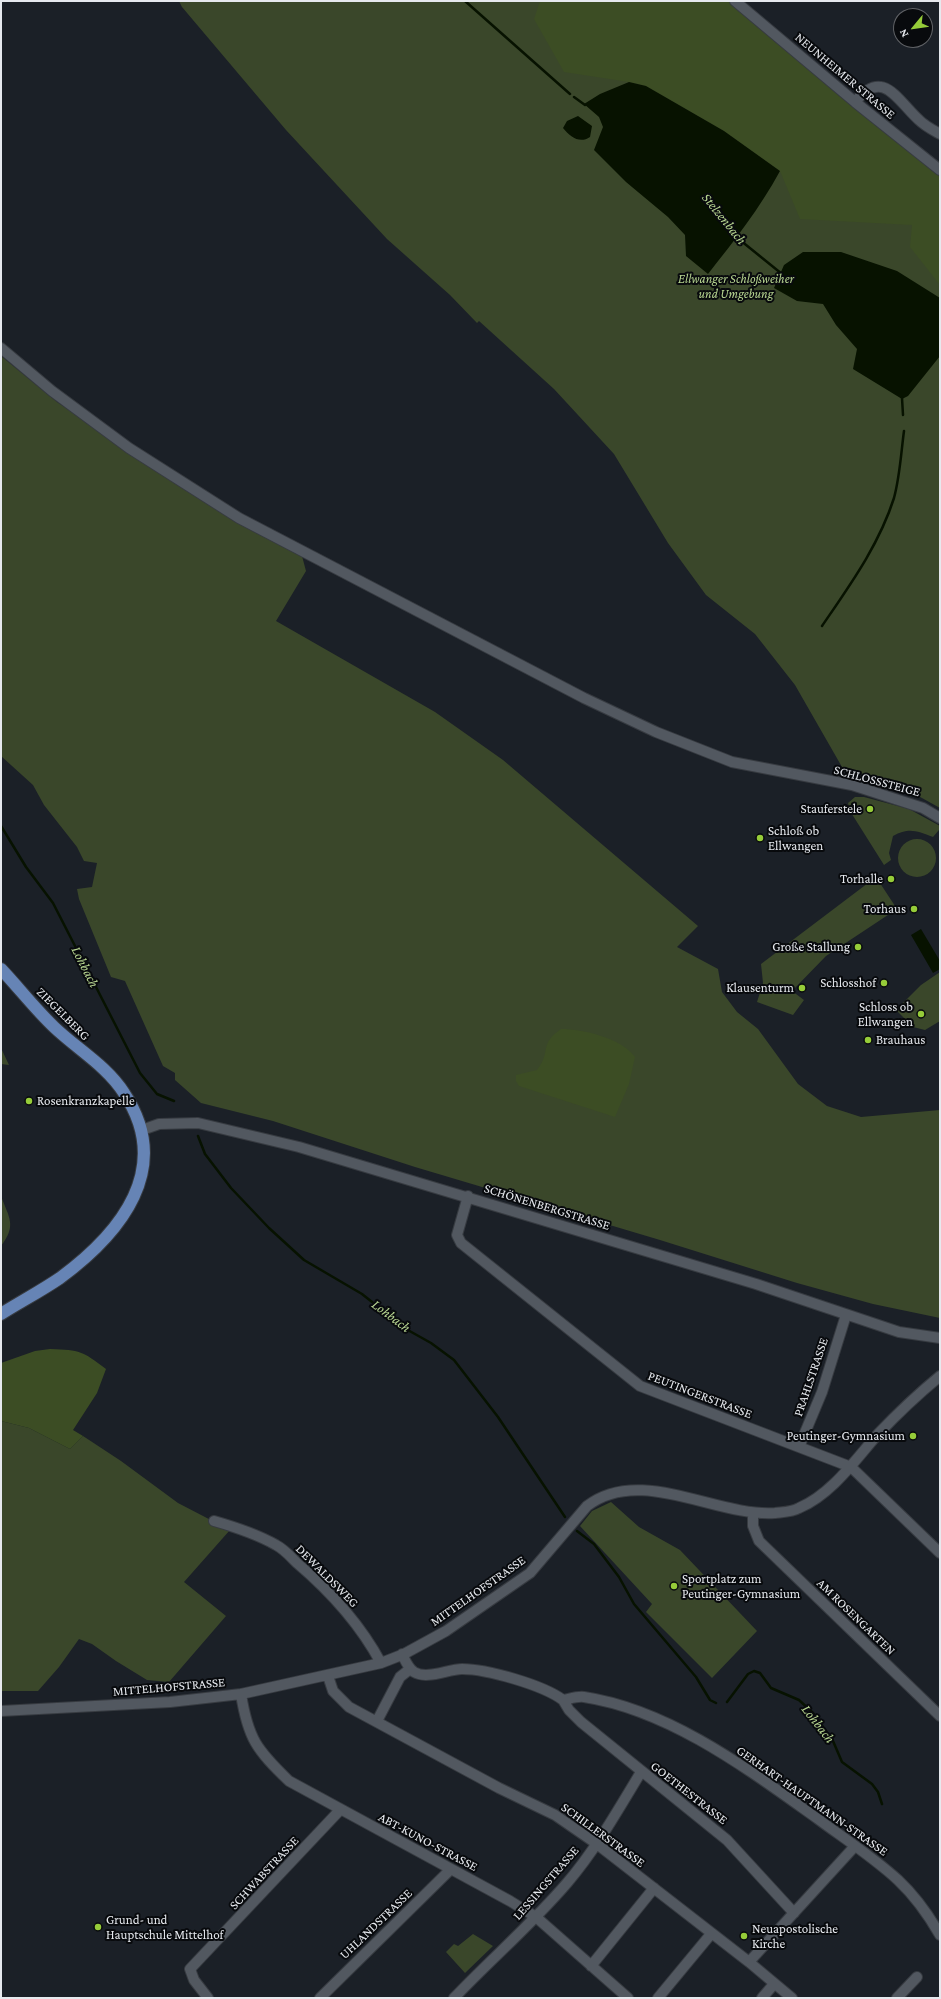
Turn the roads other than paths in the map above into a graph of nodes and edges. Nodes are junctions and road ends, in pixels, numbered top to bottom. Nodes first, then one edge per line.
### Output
1 (735, 1) edge
2 (855, 102) junction
3 (940, 134) edge
4 (940, 170) edge
5 (1, 348) edge
6 (940, 818) edge
7 (1, 969) edge
8 (142, 1130) junction
9 (468, 1196) junction
10 (1, 1314) edge
11 (846, 1315) junction
12 (940, 1338) edge
13 (940, 1376) edge
14 (800, 1447) junction
15 (851, 1467) junction
16 (753, 1513) junction
17 (214, 1520) dead end
18 (940, 1553) edge
19 (402, 1654) junction
20 (381, 1663) junction
21 (410, 1669) junction
22 (328, 1676) junction
23 (241, 1694) junction
24 (563, 1700) junction
25 (1, 1711) edge
26 (940, 1716) edge
27 (376, 1721) junction
28 (642, 1772) junction
29 (340, 1810) junction
30 (597, 1844) junction
31 (855, 1846) junction
32 (451, 1869) junction
33 (654, 1888) junction
34 (794, 1913) junction
35 (536, 1917) junction
36 (711, 1934) junction
37 (940, 1935) edge
38 (749, 1962) junction
39 (591, 1966) junction
40 (917, 1977) dead end
41 (774, 1984) junction
42 (208, 1998) edge
43 (320, 1998) edge
44 (454, 1998) edge
45 (628, 1998) edge
46 (658, 1998) edge
47 (762, 1998) edge
48 (792, 1998) edge
49 (897, 1998) edge

1 - 2 street, NEUNHEIMER STRASSE
2 - 3 street
2 - 4 street, NEUNHEIMER STRASSE
5 - 6 street, SCHLOSSSTEIGE
7 - 8 main road, ZIEGELBERG
8 - 9 street, SCHÖNENBERGSTRASSE
8 - 10 main road
9 - 11 street, SCHÖNENBERGSTRASSE
9 - 14 street, PEUTINGERSTRASSE
11 - 12 street, SCHÖNENBERGSTRASSE
11 - 14 street, PRAHLSTRASSE
13 - 15 street, MITTELHOFSTRASSE
14 - 15 street, PEUTINGERSTRASSE
15 - 16 street, MITTELHOFSTRASSE
15 - 18 street, PEUTINGERSTRASSE
16 - 19 street, MITTELHOFSTRASSE
16 - 26 street, AM ROSENGARTEN
17 - 20 street, DEWALDSWEG
19 - 20 street, MITTELHOFSTRASSE
19 - 21 street
20 - 22 street, MITTELHOFSTRASSE
21 - 24 street
21 - 27 street
22 - 23 street, MITTELHOFSTRASSE
22 - 27 street, SCHILLERSTRASSE
23 - 25 street, MITTELHOFSTRASSE
23 - 29 street, ABT-KUNO-STRASSE
24 - 28 street, GOETHESTRASSE
24 - 31 street, GERHART-HAUPTMANN-STRASSE
27 - 30 street, SCHILLERSTRASSE
28 - 30 street, LESSINGSTRASSE
28 - 34 street, GOETHESTRASSE
29 - 32 street, ABT-KUNO-STRASSE
29 - 42 street, SCHWABSTRASSE
30 - 33 street, SCHILLERSTRASSE
30 - 35 street, LESSINGSTRASSE
31 - 34 street
31 - 37 street, GERHART-HAUPTMANN-STRASSE
32 - 35 street, ABT-KUNO-STRASSE
32 - 43 street, UHLANDSTRASSE
33 - 36 street, SCHILLERSTRASSE
33 - 39 street
34 - 38 street
35 - 39 street, ABT-KUNO-STRASSE
35 - 44 street, LESSINGSTRASSE
36 - 38 street, SCHILLERSTRASSE
36 - 46 street
38 - 41 street, SCHILLERSTRASSE
39 - 45 street, ABT-KUNO-STRASSE
40 - 49 street
41 - 47 street
41 - 48 street, SCHILLERSTRASSE

